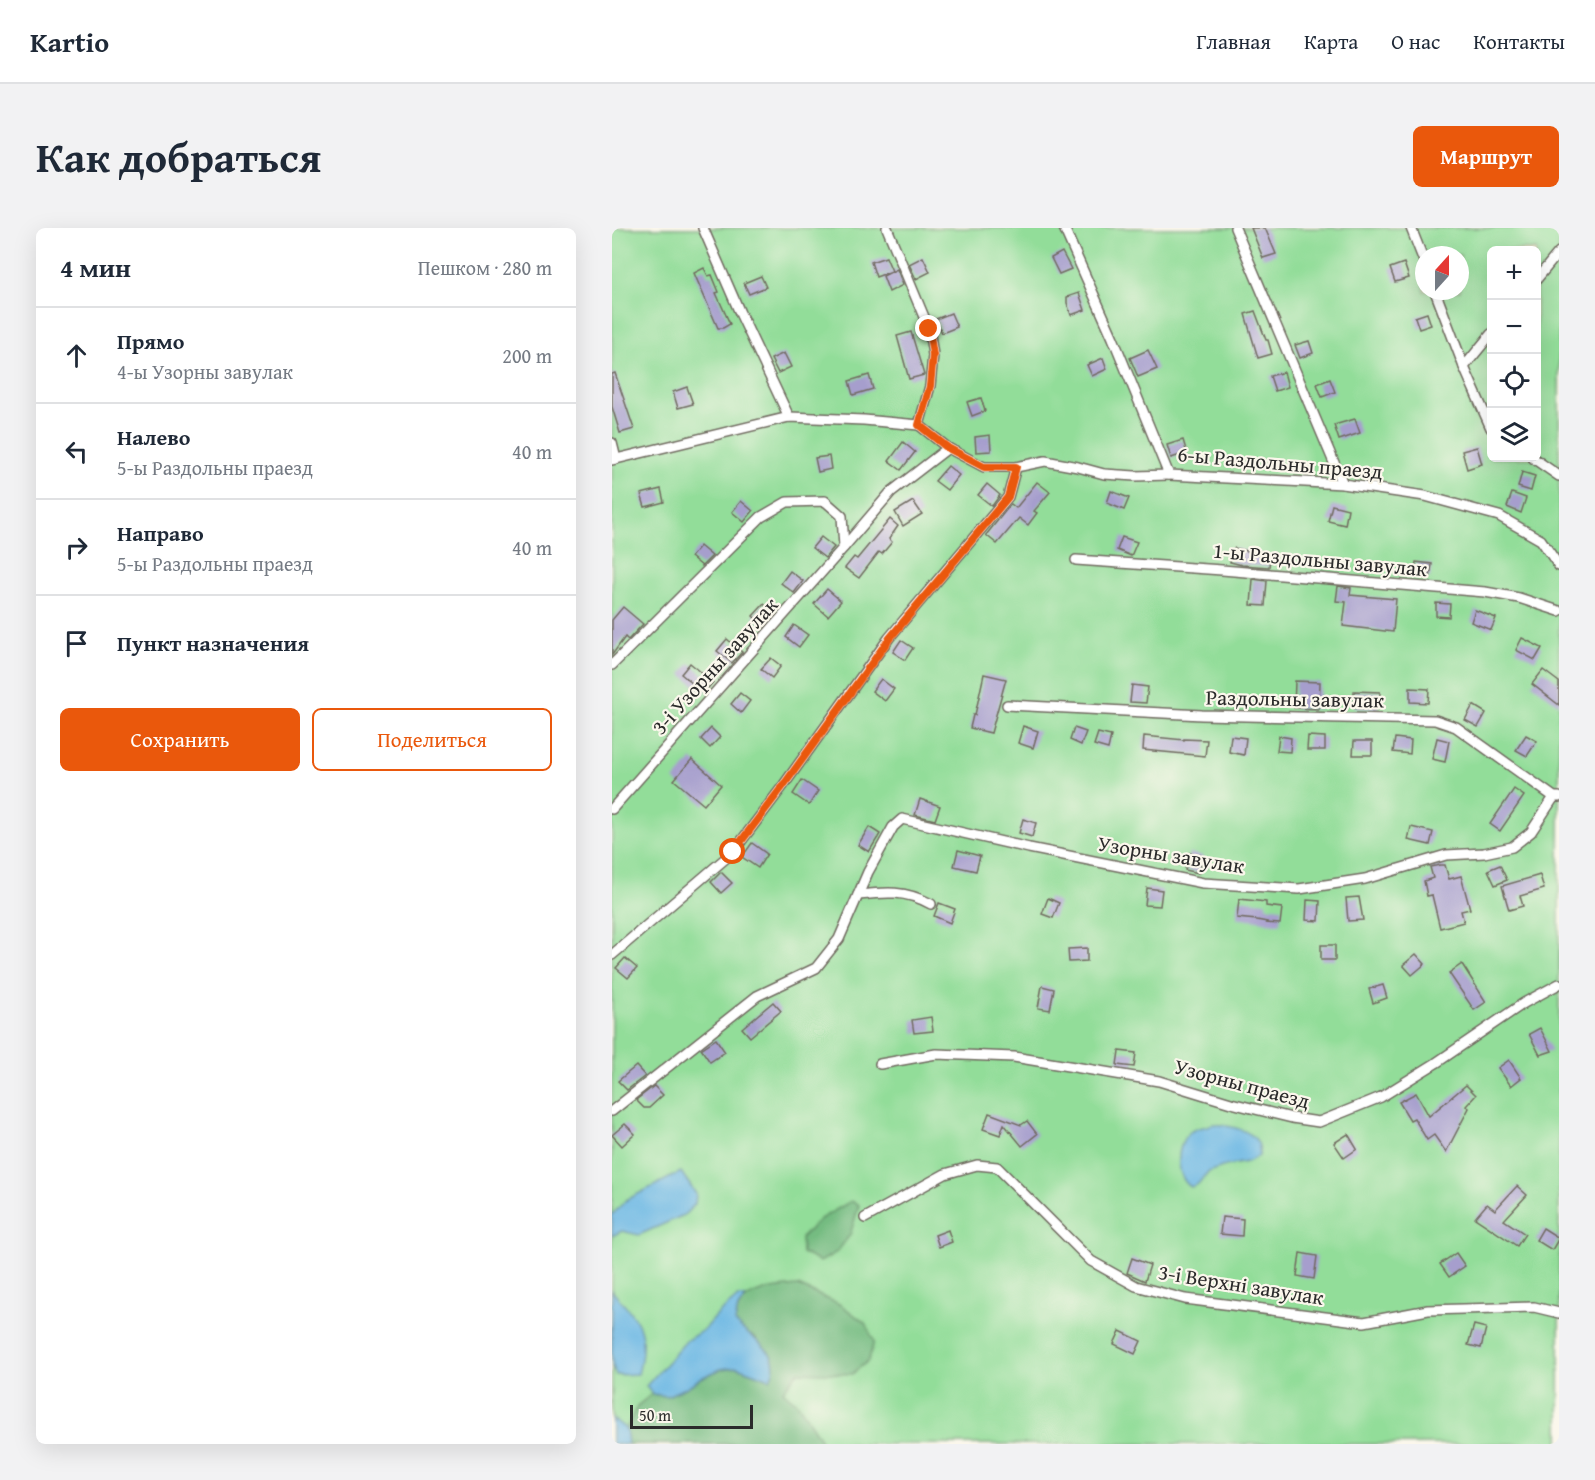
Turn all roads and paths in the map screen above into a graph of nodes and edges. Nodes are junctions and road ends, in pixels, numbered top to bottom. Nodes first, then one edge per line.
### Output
1 (704, 228) edge
2 (887, 228) edge
3 (1064, 228) edge
4 (1235, 228) edge
5 (1411, 228) edge
6 (1418, 246) edge
7 (1559, 252) edge
8 (1541, 273) edge
9 (1438, 300) edge
10 (1487, 339) edge
11 (1464, 367) junction
12 (789, 417) junction
13 (1487, 419) edge
14 (919, 425) junction
15 (612, 444) edge
16 (948, 448) junction
17 (614, 459) edge
18 (1539, 462) edge
19 (1016, 467) junction
20 (1169, 475) junction
21 (1559, 476) edge
22 (1343, 484) junction
23 (844, 547) junction
24 (1076, 560) dead end
25 (1559, 566) edge
26 (1559, 611) edge
27 (612, 665) edge
28 (1007, 705) dead end
29 (1557, 797) edge
30 (612, 809) edge
31 (858, 895) junction
32 (931, 904) dead end
33 (612, 955) edge
34 (1559, 984) edge
35 (880, 1064) dead end
36 (612, 1111) edge
37 (866, 1218) dead end
38 (1559, 1313) edge

1 - 12 lane
2 - 14 lane
3 - 20 lane, 6-ы Раздольны праезд
4 - 22 lane
5 - 6 lane
7 - 8 lane
9 - 11 lane
10 - 11 lane
11 - 13 lane
12 - 14 lane
12 - 17 lane
14 - 16 lane
15 - 17 lane
16 - 19 lane
16 - 23 lane, 3-і Узорны завулак
18 - 21 lane
19 - 20 lane
19 - 33 lane
20 - 22 lane, 6-ы Раздольны праезд
22 - 25 lane, 6-ы Раздольны праезд
23 - 27 lane
23 - 30 lane, 3-і Узорны завулак
24 - 26 lane, 1-ы Раздольны завулак
28 - 29 lane, Раздольны завулак
29 - 31 lane, Узорны завулак
31 - 32 lane
31 - 36 lane
34 - 35 lane, Узорны праезд
37 - 38 lane, 3-і Верхні завулак

